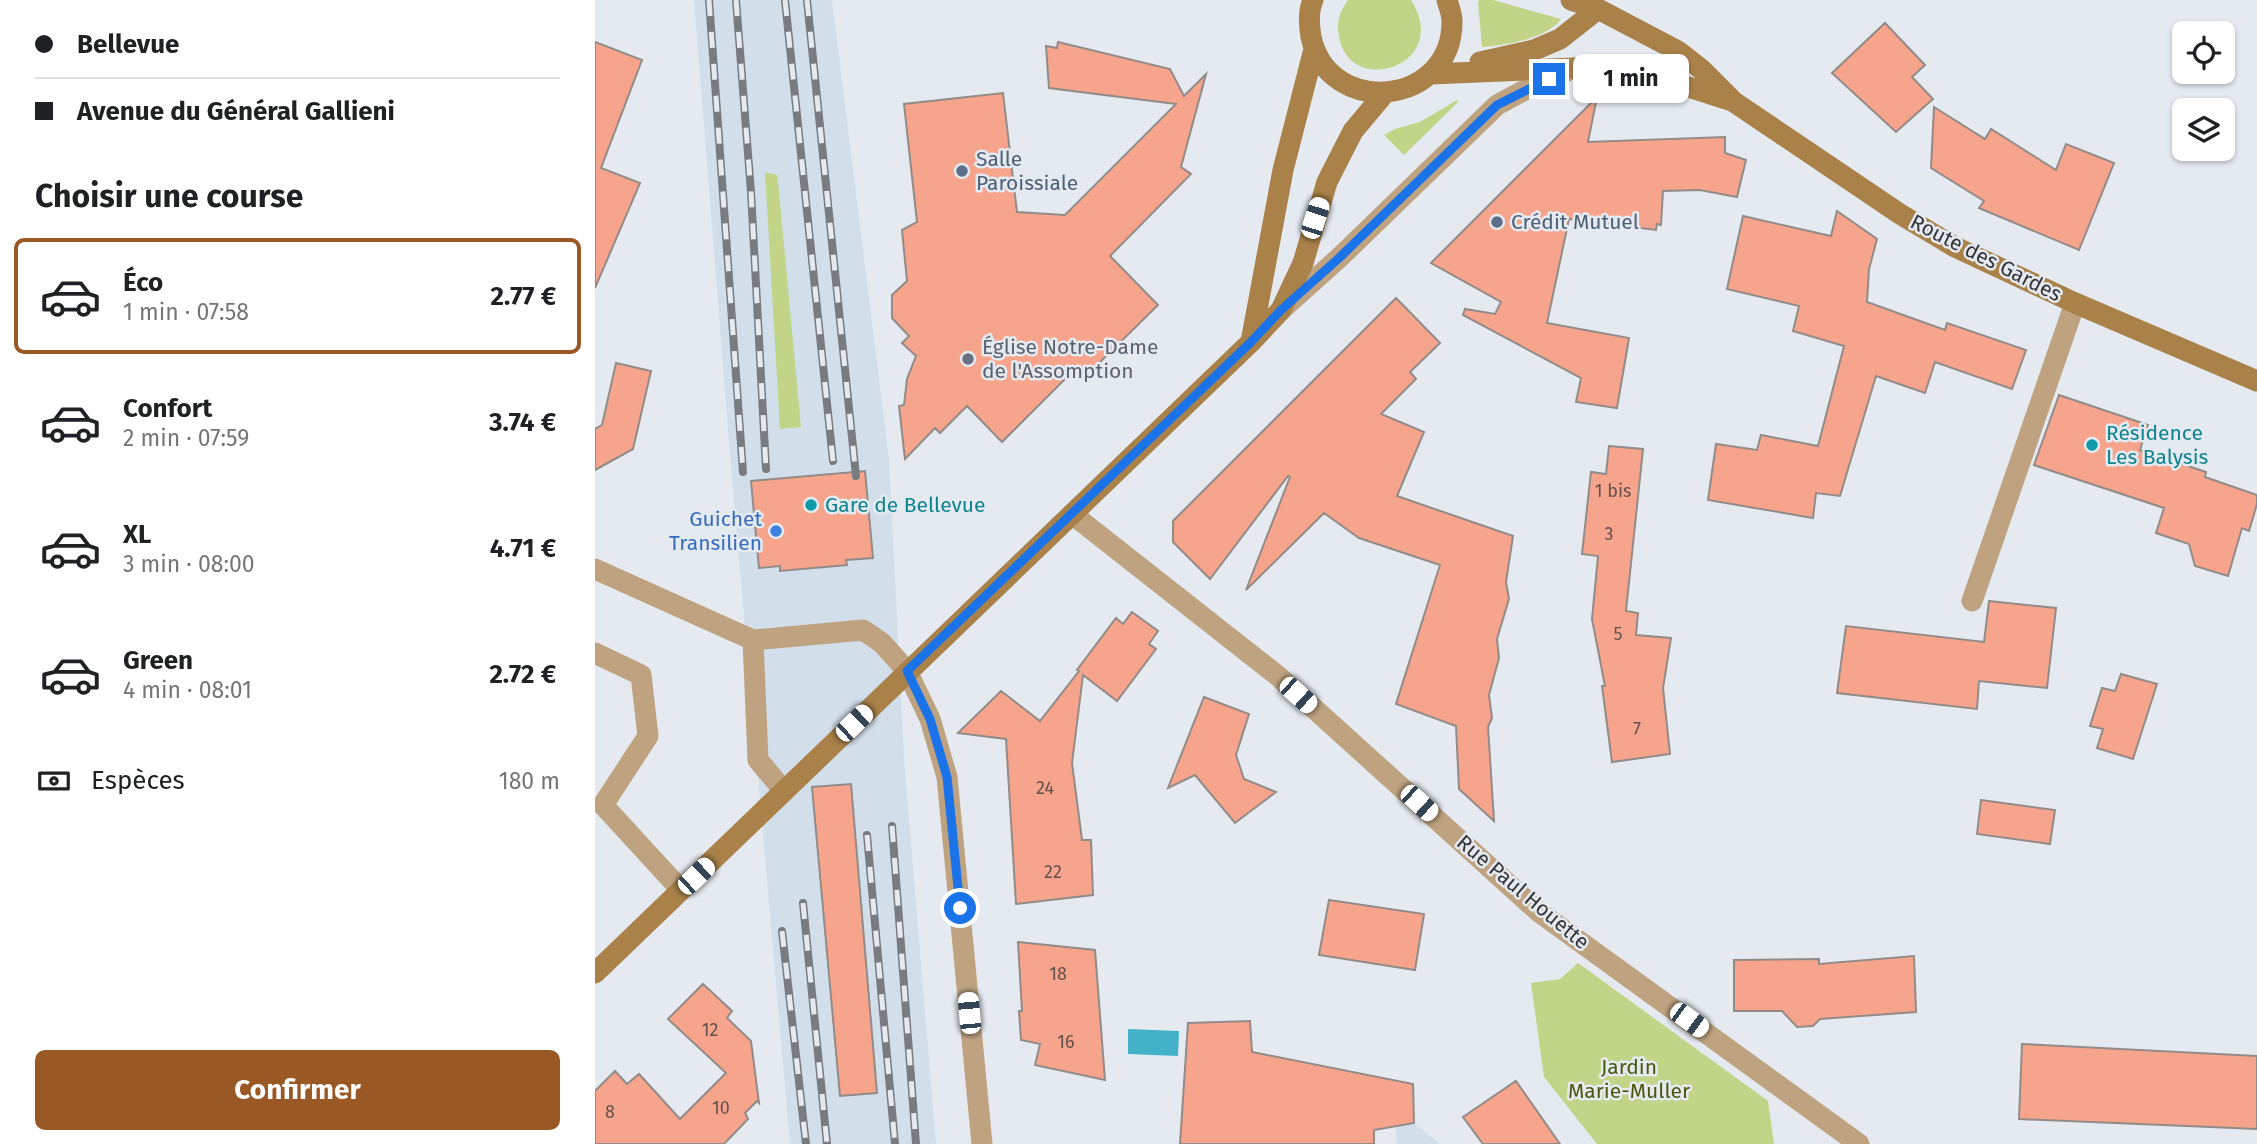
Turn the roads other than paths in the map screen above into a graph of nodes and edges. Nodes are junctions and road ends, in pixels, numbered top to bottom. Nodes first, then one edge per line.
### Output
1 (1447, 0) edge
2 (1571, 0) edge
3 (1308, 1) edge
4 (1602, 5) edge
5 (1314, 49) junction
6 (1574, 68) junction
7 (1431, 74) junction
8 (1384, 94) junction
9 (1734, 102) junction
10 (2075, 303) junction
11 (1281, 310) junction
12 (1251, 342) junction
13 (2257, 381) edge
14 (1072, 514) junction
15 (595, 569) edge
16 (1972, 601) dead end
17 (753, 640) junction
18 (595, 653) edge
19 (907, 671) junction
20 (784, 791) junction
21 (681, 890) junction
22 (595, 973) edge
23 (982, 1144) edge
24 (1859, 1144) edge

1 - 7 main road
2 - 4 main road, Route des Gardes
3 - 5 main road
4 - 7 main road
4 - 9 main road, Route des Gardes
5 - 8 main road
5 - 12 main road
6 - 7 main road, Route des Gardes
6 - 9 main road, Route des Gardes
6 - 11 street
7 - 8 main road
8 - 11 main road
9 - 10 main road, Route des Gardes
10 - 13 main road, Route des Gardes
10 - 16 street
11 - 12 main road
12 - 14 main road
14 - 19 main road
14 - 24 street, Rue Paul Houette
15 - 17 street
17 - 19 street
17 - 20 street
18 - 21 street
19 - 20 main road
19 - 23 street
20 - 21 main road
21 - 22 main road

